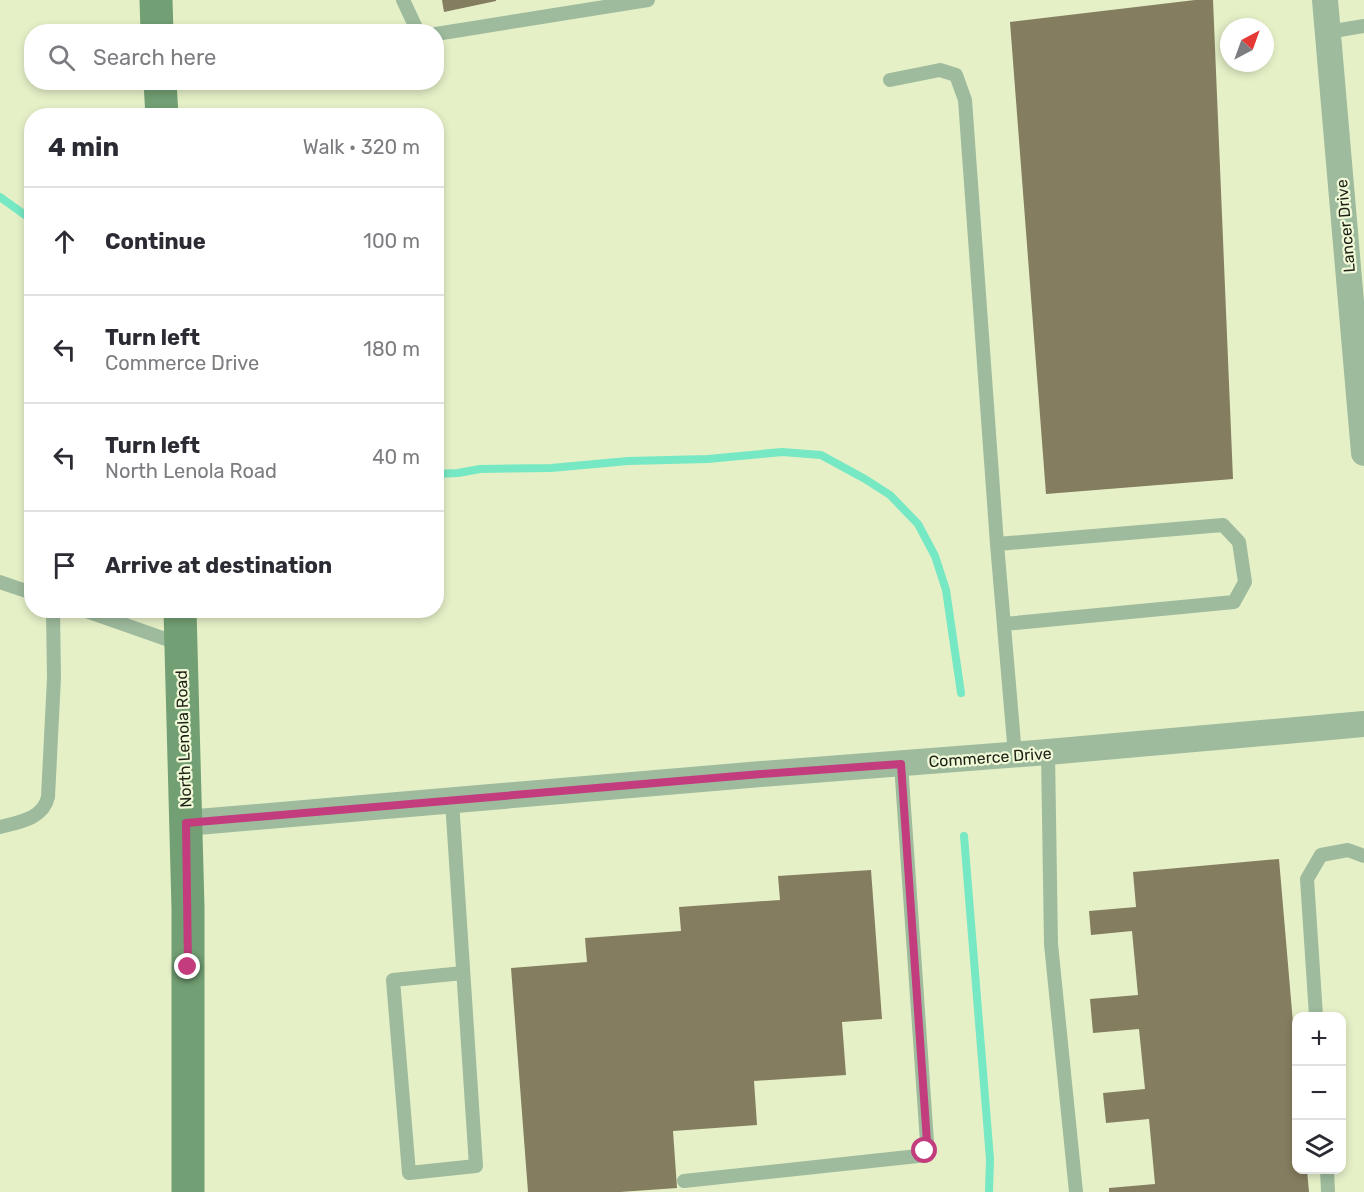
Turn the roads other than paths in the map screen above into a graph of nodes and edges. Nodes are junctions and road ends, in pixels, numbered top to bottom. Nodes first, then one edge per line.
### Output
1 (156, 0) edge
2 (403, 0) edge
3 (648, 0) edge
4 (1325, 0) edge
5 (157, 24) edge
6 (414, 24) edge
7 (1364, 26) edge
8 (1328, 32) junction
9 (444, 33) edge
10 (890, 80) dead end
11 (160, 90) edge
12 (162, 108) edge
13 (1364, 453) edge
14 (997, 544) junction
15 (0, 582) edge
16 (24, 590) edge
17 (53, 618) edge
18 (106, 618) edge
19 (180, 618) edge
20 (1004, 624) junction
21 (181, 644) junction
22 (1364, 724) edge
23 (1048, 752) junction
24 (1015, 755) junction
25 (901, 764) junction
26 (452, 801) junction
27 (186, 823) junction
28 (0, 827) edge
29 (1364, 856) edge
30 (463, 973) junction
31 (1316, 1012) edge
32 (1327, 1174) edge
33 (684, 1181) dead end
34 (188, 1192) edge
35 (1076, 1192) edge
36 (1328, 1192) edge

1 - 5 main road
2 - 6 lane
3 - 9 lane
4 - 8 street, Lancer Drive
7 - 8 lane
8 - 13 street, Lancer Drive
10 - 14 lane
11 - 12 main road
14 - 20 lane
14 - 20 lane
15 - 16 lane
17 - 28 lane
18 - 21 lane
19 - 21 main road, North Lenola Road
20 - 24 lane
21 - 27 main road, North Lenola Road
22 - 23 street, Commerce Drive
23 - 24 street, Commerce Drive
23 - 35 lane
24 - 25 street, Commerce Drive
25 - 26 street, Commerce Drive
25 - 33 lane
26 - 27 street, Commerce Drive
26 - 30 lane
27 - 34 main road, North Lenola Road
29 - 31 lane
30 - 30 lane
32 - 36 lane

